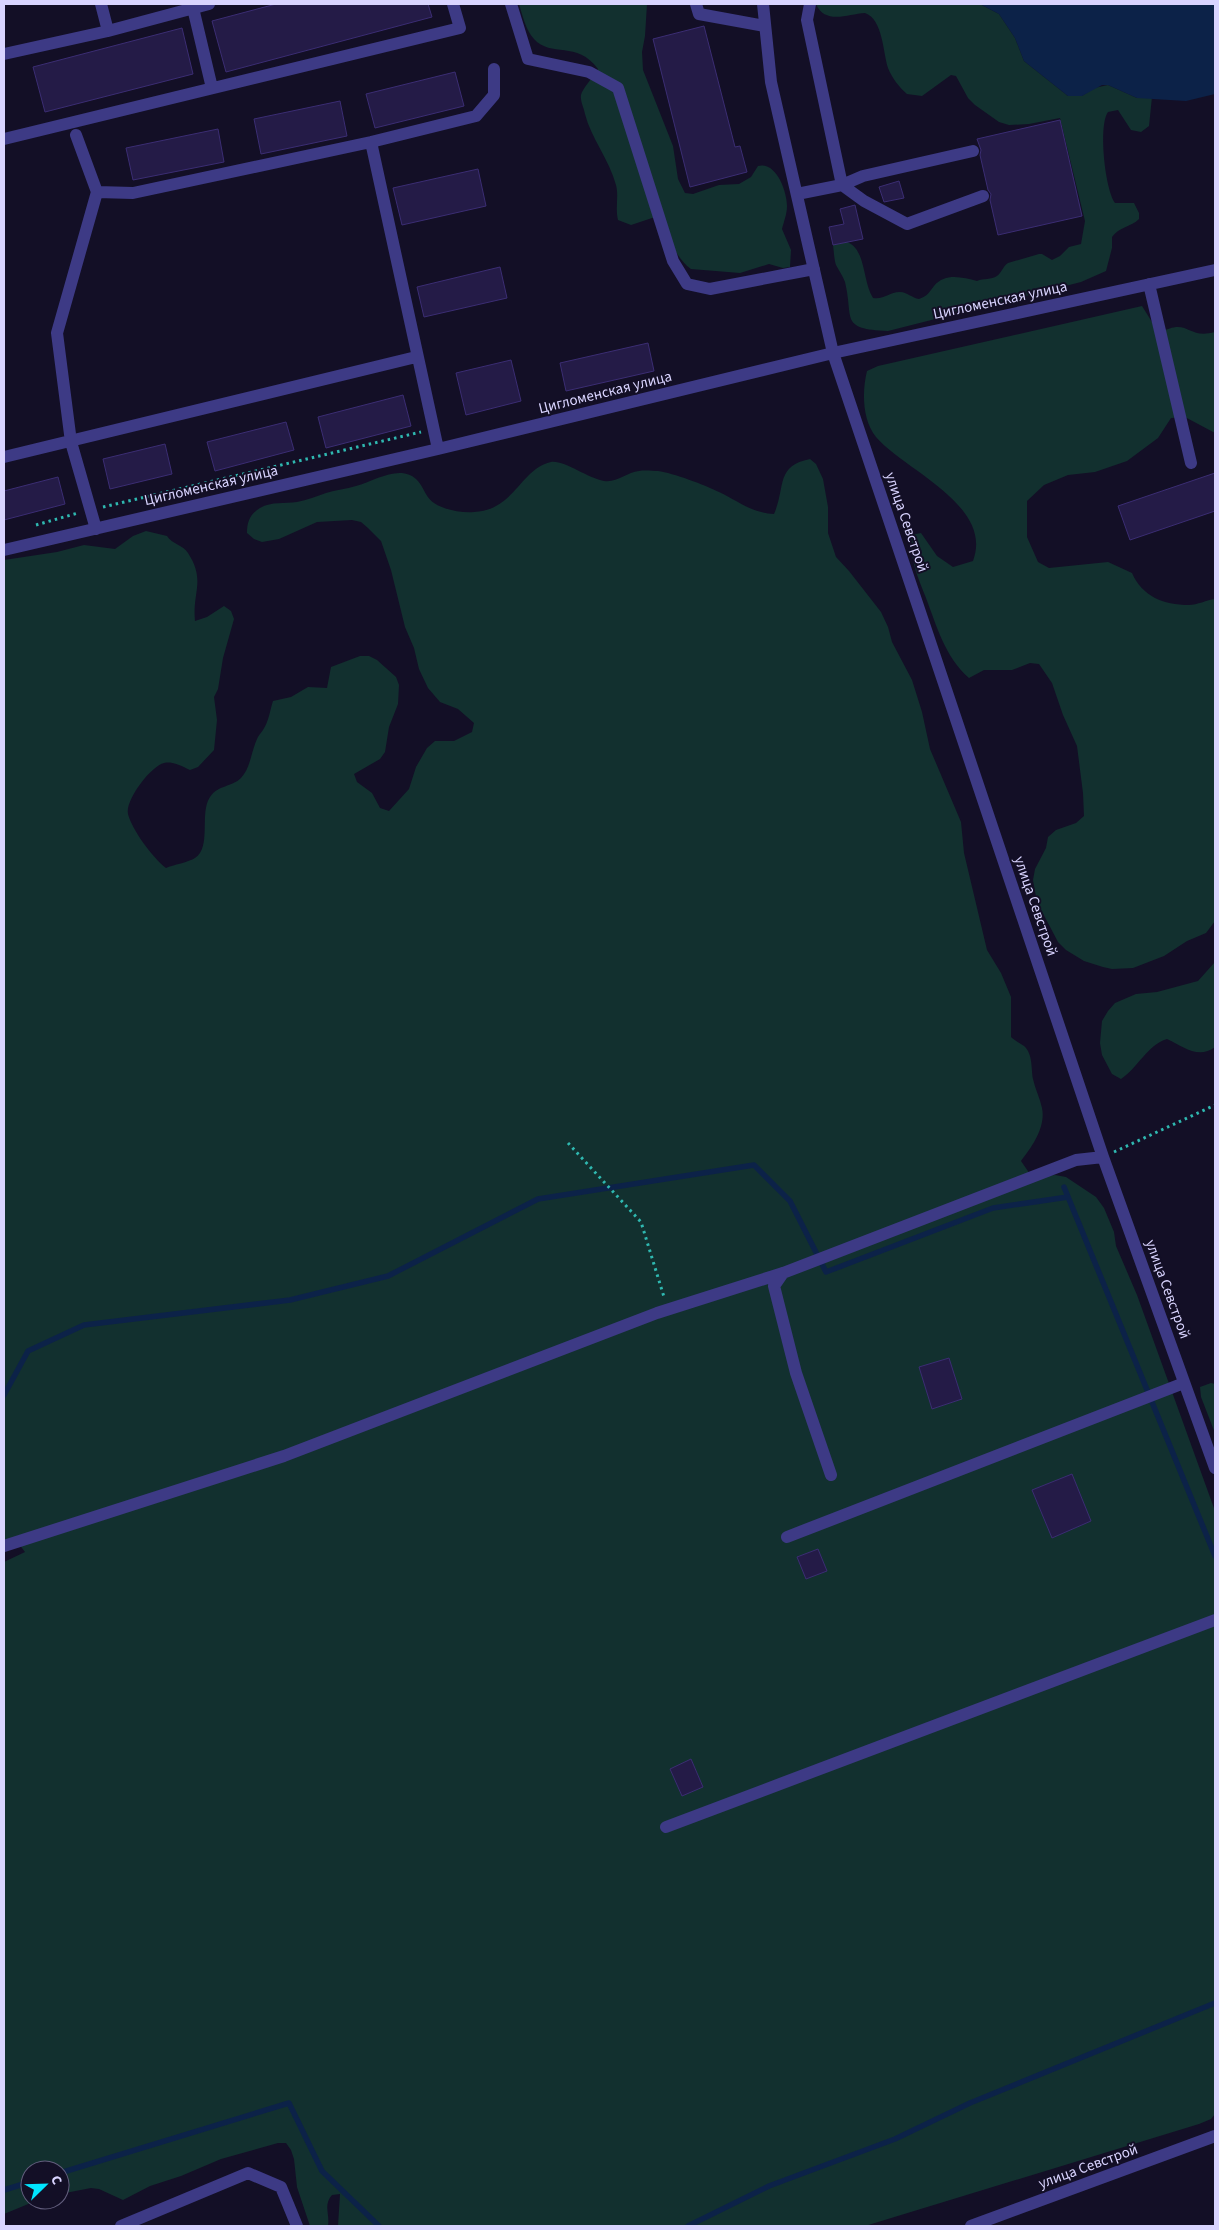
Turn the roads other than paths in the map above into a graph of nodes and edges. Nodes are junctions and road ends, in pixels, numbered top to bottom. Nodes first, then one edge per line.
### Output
1 (102, 4) edge
2 (209, 4) edge
3 (454, 4) edge
4 (511, 4) edge
5 (696, 4) edge
6 (763, 4) edge
7 (810, 4) edge
8 (193, 8) junction
9 (765, 26) junction
10 (108, 31) junction
11 (4, 54) edge
12 (494, 69) dead end
13 (212, 88) junction
14 (76, 134) dead end
15 (4, 138) edge
16 (371, 142) junction
17 (973, 151) dead end
18 (842, 185) junction
19 (97, 192) junction
20 (798, 194) junction
21 (983, 196) dead end
22 (814, 269) junction
23 (1215, 270) edge
24 (1149, 284) junction
25 (833, 352) junction
26 (416, 357) junction
27 (71, 442) junction
28 (438, 449) junction
29 (4, 457) edge
30 (1192, 463) dead end
31 (96, 529) junction
32 (4, 550) edge
33 (1102, 1157) junction
34 (783, 1272) junction
35 (1184, 1383) junction
36 (1215, 1468) edge
37 (830, 1475) dead end
38 (787, 1537) dead end
39 (4, 1546) edge
40 (1215, 1620) edge
41 (666, 1827) dead end
42 (1215, 2136) edge
43 (122, 2226) edge
44 (297, 2226) edge
45 (971, 2226) edge

1 - 10 street
2 - 8 street
3 - 13 street
4 - 22 street
5 - 9 street
6 - 9 street, улица Севстрой
7 - 18 street
8 - 10 street
8 - 13 street
9 - 20 street, улица Севстрой
10 - 11 street
12 - 16 street
13 - 15 street
14 - 19 street
16 - 19 street
16 - 26 street
17 - 18 street
18 - 20 street
18 - 21 street
19 - 27 street
20 - 22 street, улица Севстрой
22 - 25 street, улица Севстрой
23 - 24 street, Цигломенская улица
24 - 25 street, Цигломенская улица
24 - 30 street
25 - 28 street, Цигломенская улица
25 - 33 street, улица Севстрой
26 - 27 street
26 - 28 street
27 - 29 street
27 - 31 street
28 - 31 street, Цигломенская улица
31 - 32 street, Цигломенская улица
33 - 34 street
33 - 35 street, улица Севстрой
34 - 37 street
34 - 39 street
35 - 36 street, улица Севстрой
35 - 38 street
40 - 41 street
42 - 45 street, улица Севстрой
43 - 44 street

